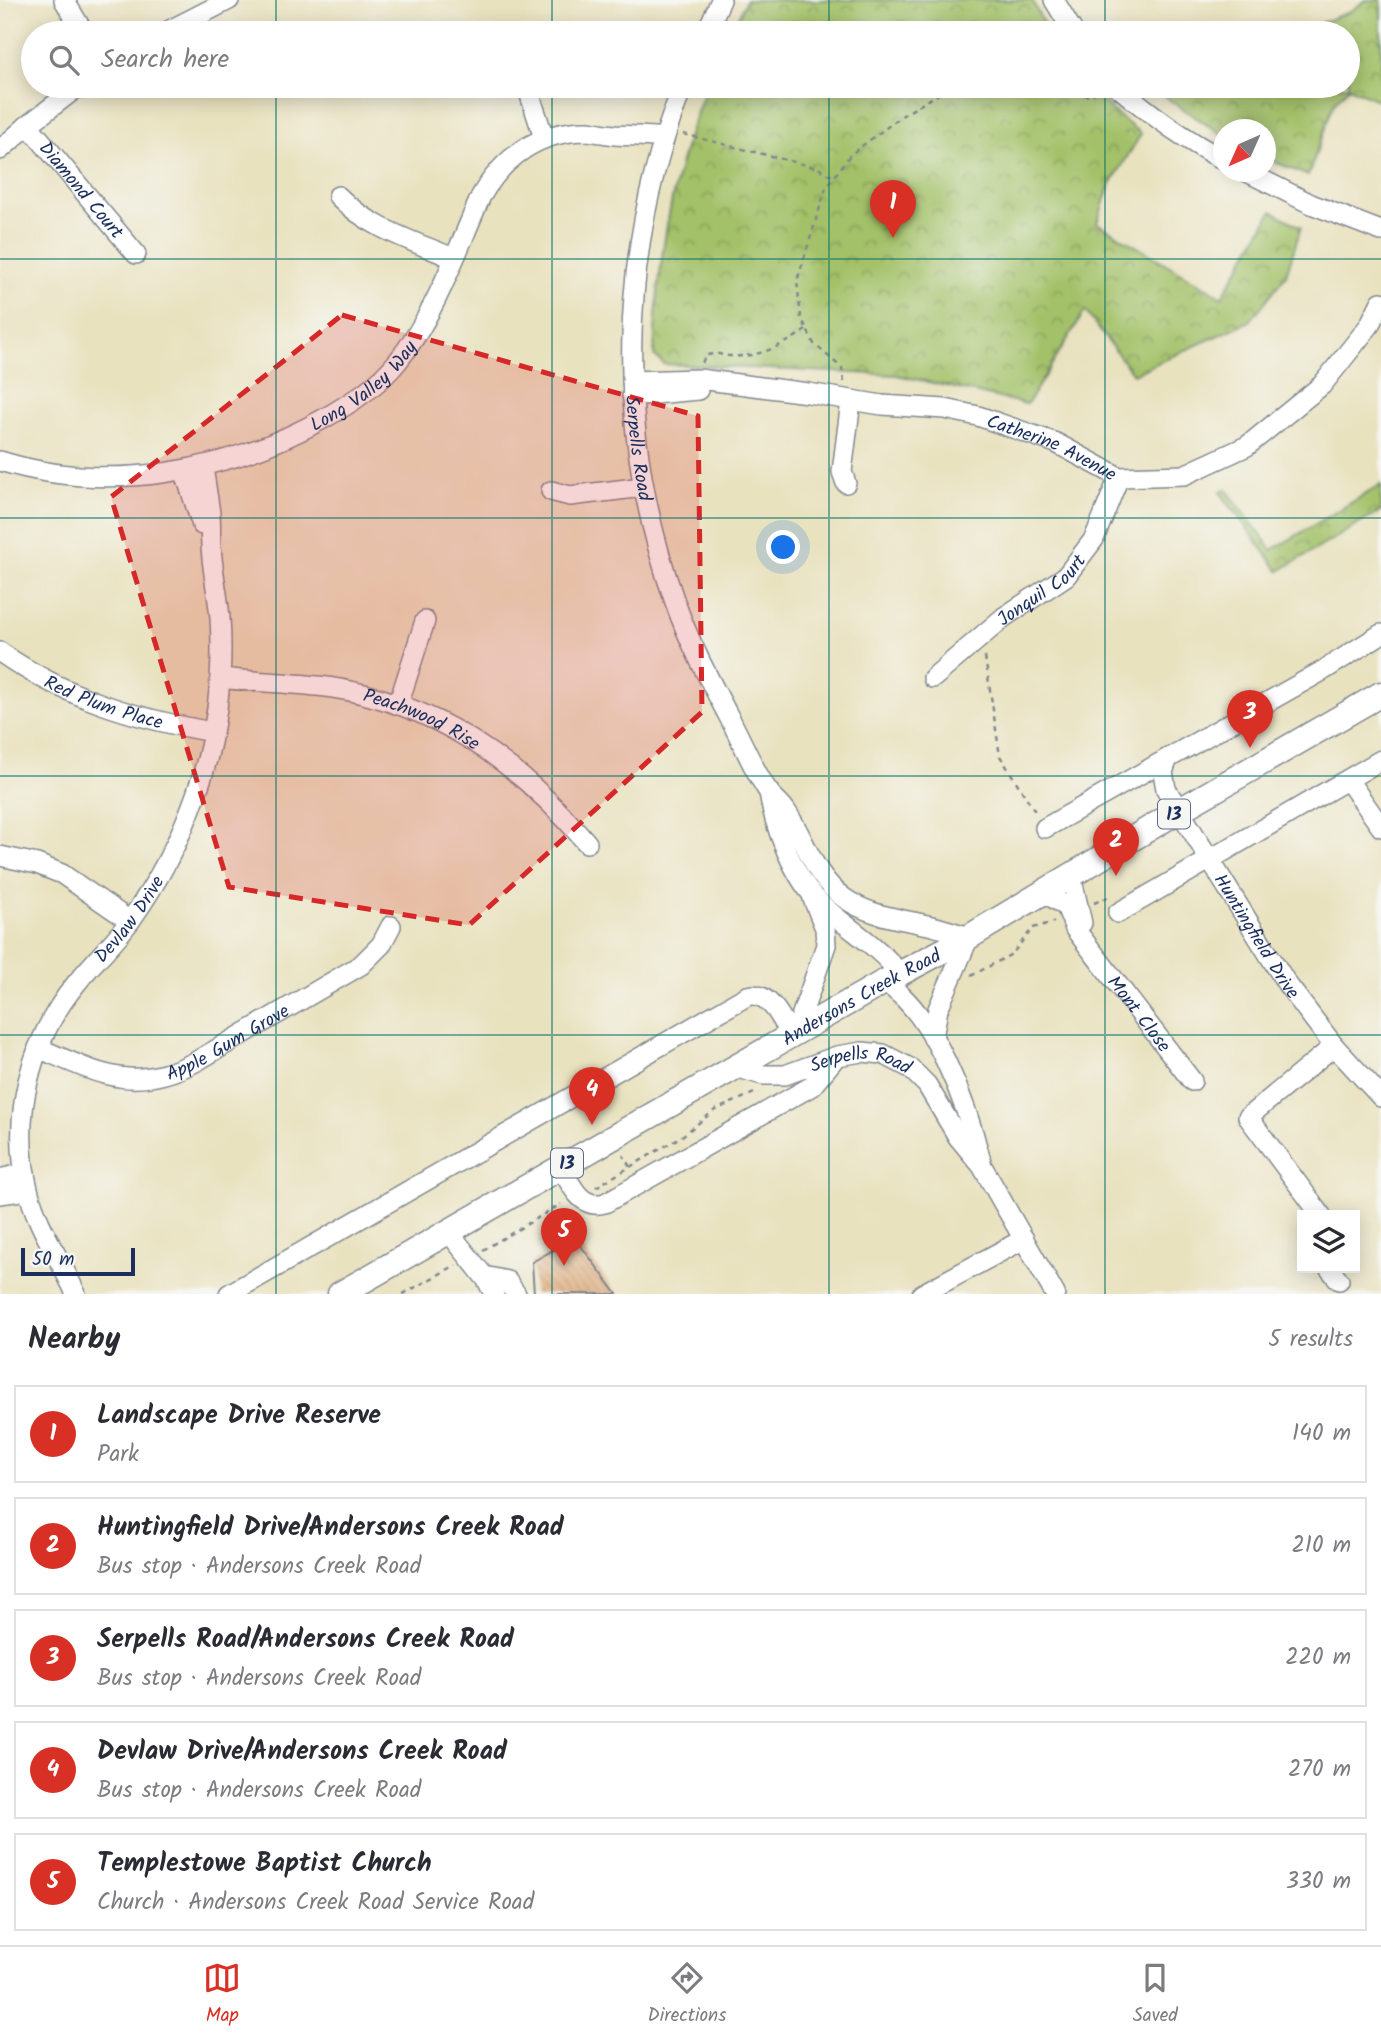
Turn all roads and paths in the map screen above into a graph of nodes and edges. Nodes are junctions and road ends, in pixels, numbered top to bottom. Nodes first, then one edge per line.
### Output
1 (64, 0) edge
2 (229, 0) edge
3 (721, 0) edge
4 (1058, 1) edge
5 (77, 21) edge
6 (188, 21) edge
7 (711, 21) edge
8 (1068, 21) edge
9 (63, 98) edge
10 (531, 98) edge
11 (679, 98) edge
12 (932, 98) edge
13 (1131, 98) edge
14 (28, 125) junction
15 (544, 138) junction
16 (663, 141) junction
17 (0, 150) edge
18 (1213, 155) edge
19 (834, 177) junction
20 (1267, 182) edge
21 (338, 196) dead end
22 (1381, 231) edge
23 (136, 254) dead end
24 (453, 258) junction
25 (1381, 302) edge
26 (807, 330) junction
27 (699, 379) junction
28 (737, 386) junction
29 (632, 388) junction
30 (849, 400) junction
31 (0, 461) edge
32 (193, 468) junction
33 (1119, 477) junction
34 (846, 483) dead end
35 (643, 487) junction
36 (551, 491) dead end
37 (425, 621) dead end
38 (1381, 634) edge
39 (982, 635) junction
40 (0, 652) edge
41 (220, 678) junction
42 (933, 678) dead end
43 (1381, 694) edge
44 (398, 705) junction
45 (213, 732) junction
46 (1168, 758) junction
47 (1381, 760) edge
48 (1348, 780) junction
49 (1180, 810) junction
50 (1381, 827) edge
51 (1045, 828) joint
52 (587, 844) dead end
53 (0, 856) edge
54 (1209, 859) junction
55 (805, 871) junction
56 (1071, 876) junction
57 (1043, 892) junction
58 (1136, 902) junction
59 (1076, 913) junction
60 (1118, 913) dead end
61 (130, 921) junction
62 (391, 926) dead end
63 (969, 937) junction
64 (892, 978) junction
65 (968, 981) dead end
66 (768, 985) dead end
67 (747, 996) junction
68 (793, 1035) junction
69 (933, 1038) junction
70 (1334, 1046) junction
71 (38, 1048) junction
72 (836, 1056) junction
73 (735, 1067) junction
74 (1192, 1081) dead end
75 (1381, 1097) edge
76 (791, 1098) junction
77 (612, 1137) junction
78 (982, 1166) junction
79 (561, 1167) junction
80 (630, 1167) junction
81 (0, 1179) edge
82 (27, 1182) junction
83 (0, 1194) edge
84 (579, 1196) junction
85 (1317, 1210) edge
86 (448, 1231) junction
87 (1024, 1239) junction
88 (470, 1258) junction
89 (66, 1272) junction
90 (484, 1276) junction
91 (76, 1294) edge
92 (88, 1294) edge
93 (229, 1294) edge
94 (340, 1294) edge
95 (403, 1294) edge
96 (494, 1294) edge
97 (516, 1294) edge
98 (922, 1294) edge
99 (1055, 1294) edge

1 - 5 street
2 - 6 street
3 - 7 street
4 - 8 street
9 - 14 street
10 - 15 street
11 - 16 street, Serpells Road
12 - 19 path
13 - 18 street
14 - 17 street
14 - 23 street, Diamond Court
15 - 16 street, Long Valley Way
15 - 24 street, Long Valley Way
16 - 19 path
16 - 29 street, Serpells Road
19 - 26 path
20 - 22 street
21 - 24 street
24 - 32 street, Long Valley Way
25 - 33 street, Catherine Avenue
26 - 27 path
26 - 30 path
27 - 28 street, Catherine Avenue
27 - 29 street, Catherine Avenue
28 - 29 street, Catherine Avenue
28 - 30 street, Catherine Avenue
29 - 35 street, Serpells Road
30 - 33 street, Catherine Avenue
30 - 34 street
31 - 32 street, Long Valley Way
32 - 41 street, Devlaw Drive
33 - 39 street, Jonquil Court
35 - 36 street
35 - 55 street, Serpells Road
37 - 44 street
38 - 46 street
39 - 42 street, Jonquil Court
39 - 51 path
40 - 45 street, Red Plum Place
41 - 44 street, Peachwood Rise
41 - 45 street, Devlaw Drive
43 - 49 main road, Andersons Creek Road / 13
44 - 52 street, Peachwood Rise
45 - 61 street, Devlaw Drive
46 - 49 street, Huntingfield Drive
46 - 51 street
47 - 48 street
48 - 50 street
48 - 54 street
49 - 54 street, Huntingfield Drive
49 - 56 main road, Andersons Creek Road / 13
53 - 61 street
54 - 58 street
54 - 70 street, Huntingfield Drive
55 - 63 street, Serpells Road
55 - 64 street, Serpells Road
55 - 68 street, Serpells Road
56 - 57 main road, Andersons Creek Road / 13
56 - 59 street, Mont Close
57 - 59 street
57 - 63 main road, Andersons Creek Road / 13
58 - 59 path
58 - 60 street
59 - 65 path
59 - 74 street, Mont Close
61 - 71 street, Devlaw Drive
62 - 71 street, Apple Gum Grove
63 - 64 main road, Andersons Creek Road / 13
63 - 69 street
64 - 68 main road, Andersons Creek Road / 13
64 - 69 street, Serpells Road
66 - 67 street
67 - 68 street
67 - 93 street
68 - 73 main road, Andersons Creek Road / 13
69 - 78 street, Serpells Road
70 - 75 street, Huntingfield Drive
70 - 85 street
71 - 82 street, Devlaw Drive
72 - 73 street, Serpells Road
72 - 76 street
72 - 78 street, Serpells Road
73 - 77 main road, Andersons Creek Road / 13
76 - 80 path
76 - 84 street
77 - 79 main road, Andersons Creek Road / 13
77 - 80 path
78 - 87 street, Serpells Road
79 - 84 street
79 - 86 main road, Andersons Creek Road / 13
80 - 84 path
81 - 82 street
82 - 83 street
82 - 89 street, Devlaw Drive
84 - 88 path
86 - 88 street
86 - 94 main road, Andersons Creek Road / 13
87 - 98 street
87 - 99 street, Serpells Road
88 - 90 street
88 - 95 path
89 - 91 street, Devlaw Drive
89 - 92 street, Devlaw Drive
90 - 96 street
90 - 97 street

